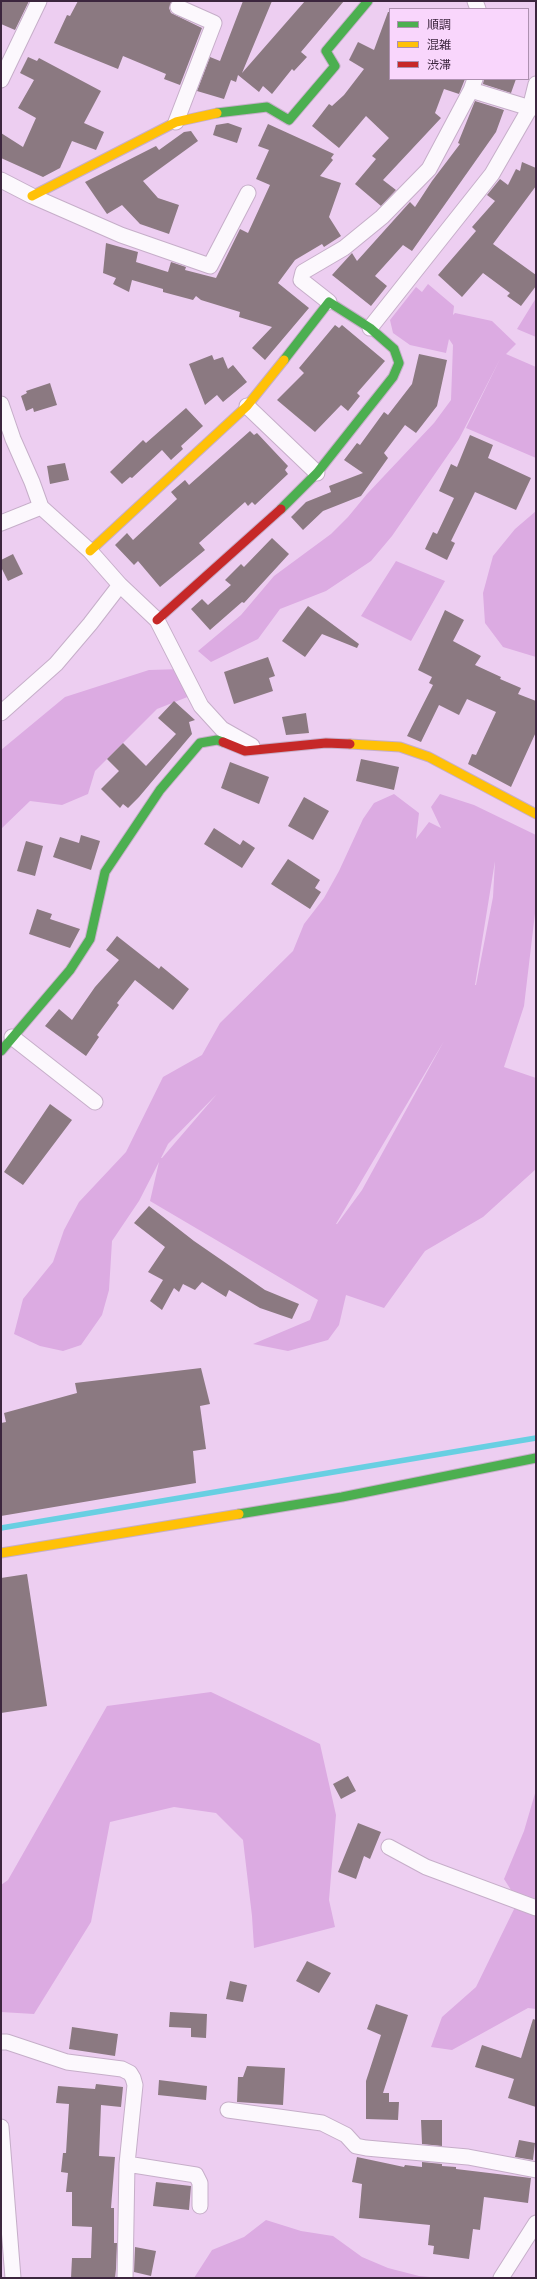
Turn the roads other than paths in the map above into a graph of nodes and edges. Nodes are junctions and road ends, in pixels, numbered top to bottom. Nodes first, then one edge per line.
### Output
1 (39, 1) edge
2 (368, 1) edge
3 (178, 7) dead end
4 (1, 80) edge
5 (536, 84) edge
6 (473, 85) edge
7 (533, 108) edge
8 (176, 122) junction
9 (1, 180) edge
10 (248, 194) dead end
11 (32, 196) junction
12 (329, 302) junction
13 (370, 328) junction
14 (1, 404) edge
15 (247, 406) junction
16 (317, 473) junction
17 (41, 507) junction
18 (1, 523) edge
19 (90, 551) junction
20 (120, 585) junction
21 (157, 620) junction
22 (1, 713) edge
23 (256, 749) junction
24 (536, 814) edge
25 (12, 1038) junction
26 (1, 1051) edge
27 (95, 1102) dead end
28 (536, 1458) edge
29 (1, 1553) edge
30 (389, 1847) dead end
31 (536, 1908) edge
32 (1, 2042) edge
33 (228, 2110) dead end
34 (1, 2127) edge
35 (127, 2164) junction
36 (536, 2170) edge
37 (200, 2206) dead end
38 (536, 2223) edge
39 (13, 2278) edge
40 (125, 2278) edge
41 (501, 2278) edge

1 - 4 street
2 - 8 street
3 - 8 street
5 - 7 street
6 - 7 street
6 - 12 street
7 - 13 street
8 - 11 street
9 - 11 street
10 - 11 street
12 - 13 street
12 - 15 street
13 - 16 street
14 - 17 street
15 - 16 street
15 - 19 street
16 - 21 street
17 - 18 street
17 - 19 street
19 - 20 street
20 - 21 street
20 - 22 street
21 - 23 street
23 - 24 street
23 - 25 street
25 - 26 street
25 - 27 street
28 - 29 street
30 - 31 street
32 - 35 street
33 - 36 street
34 - 39 street
35 - 37 street
35 - 40 street
38 - 41 street

